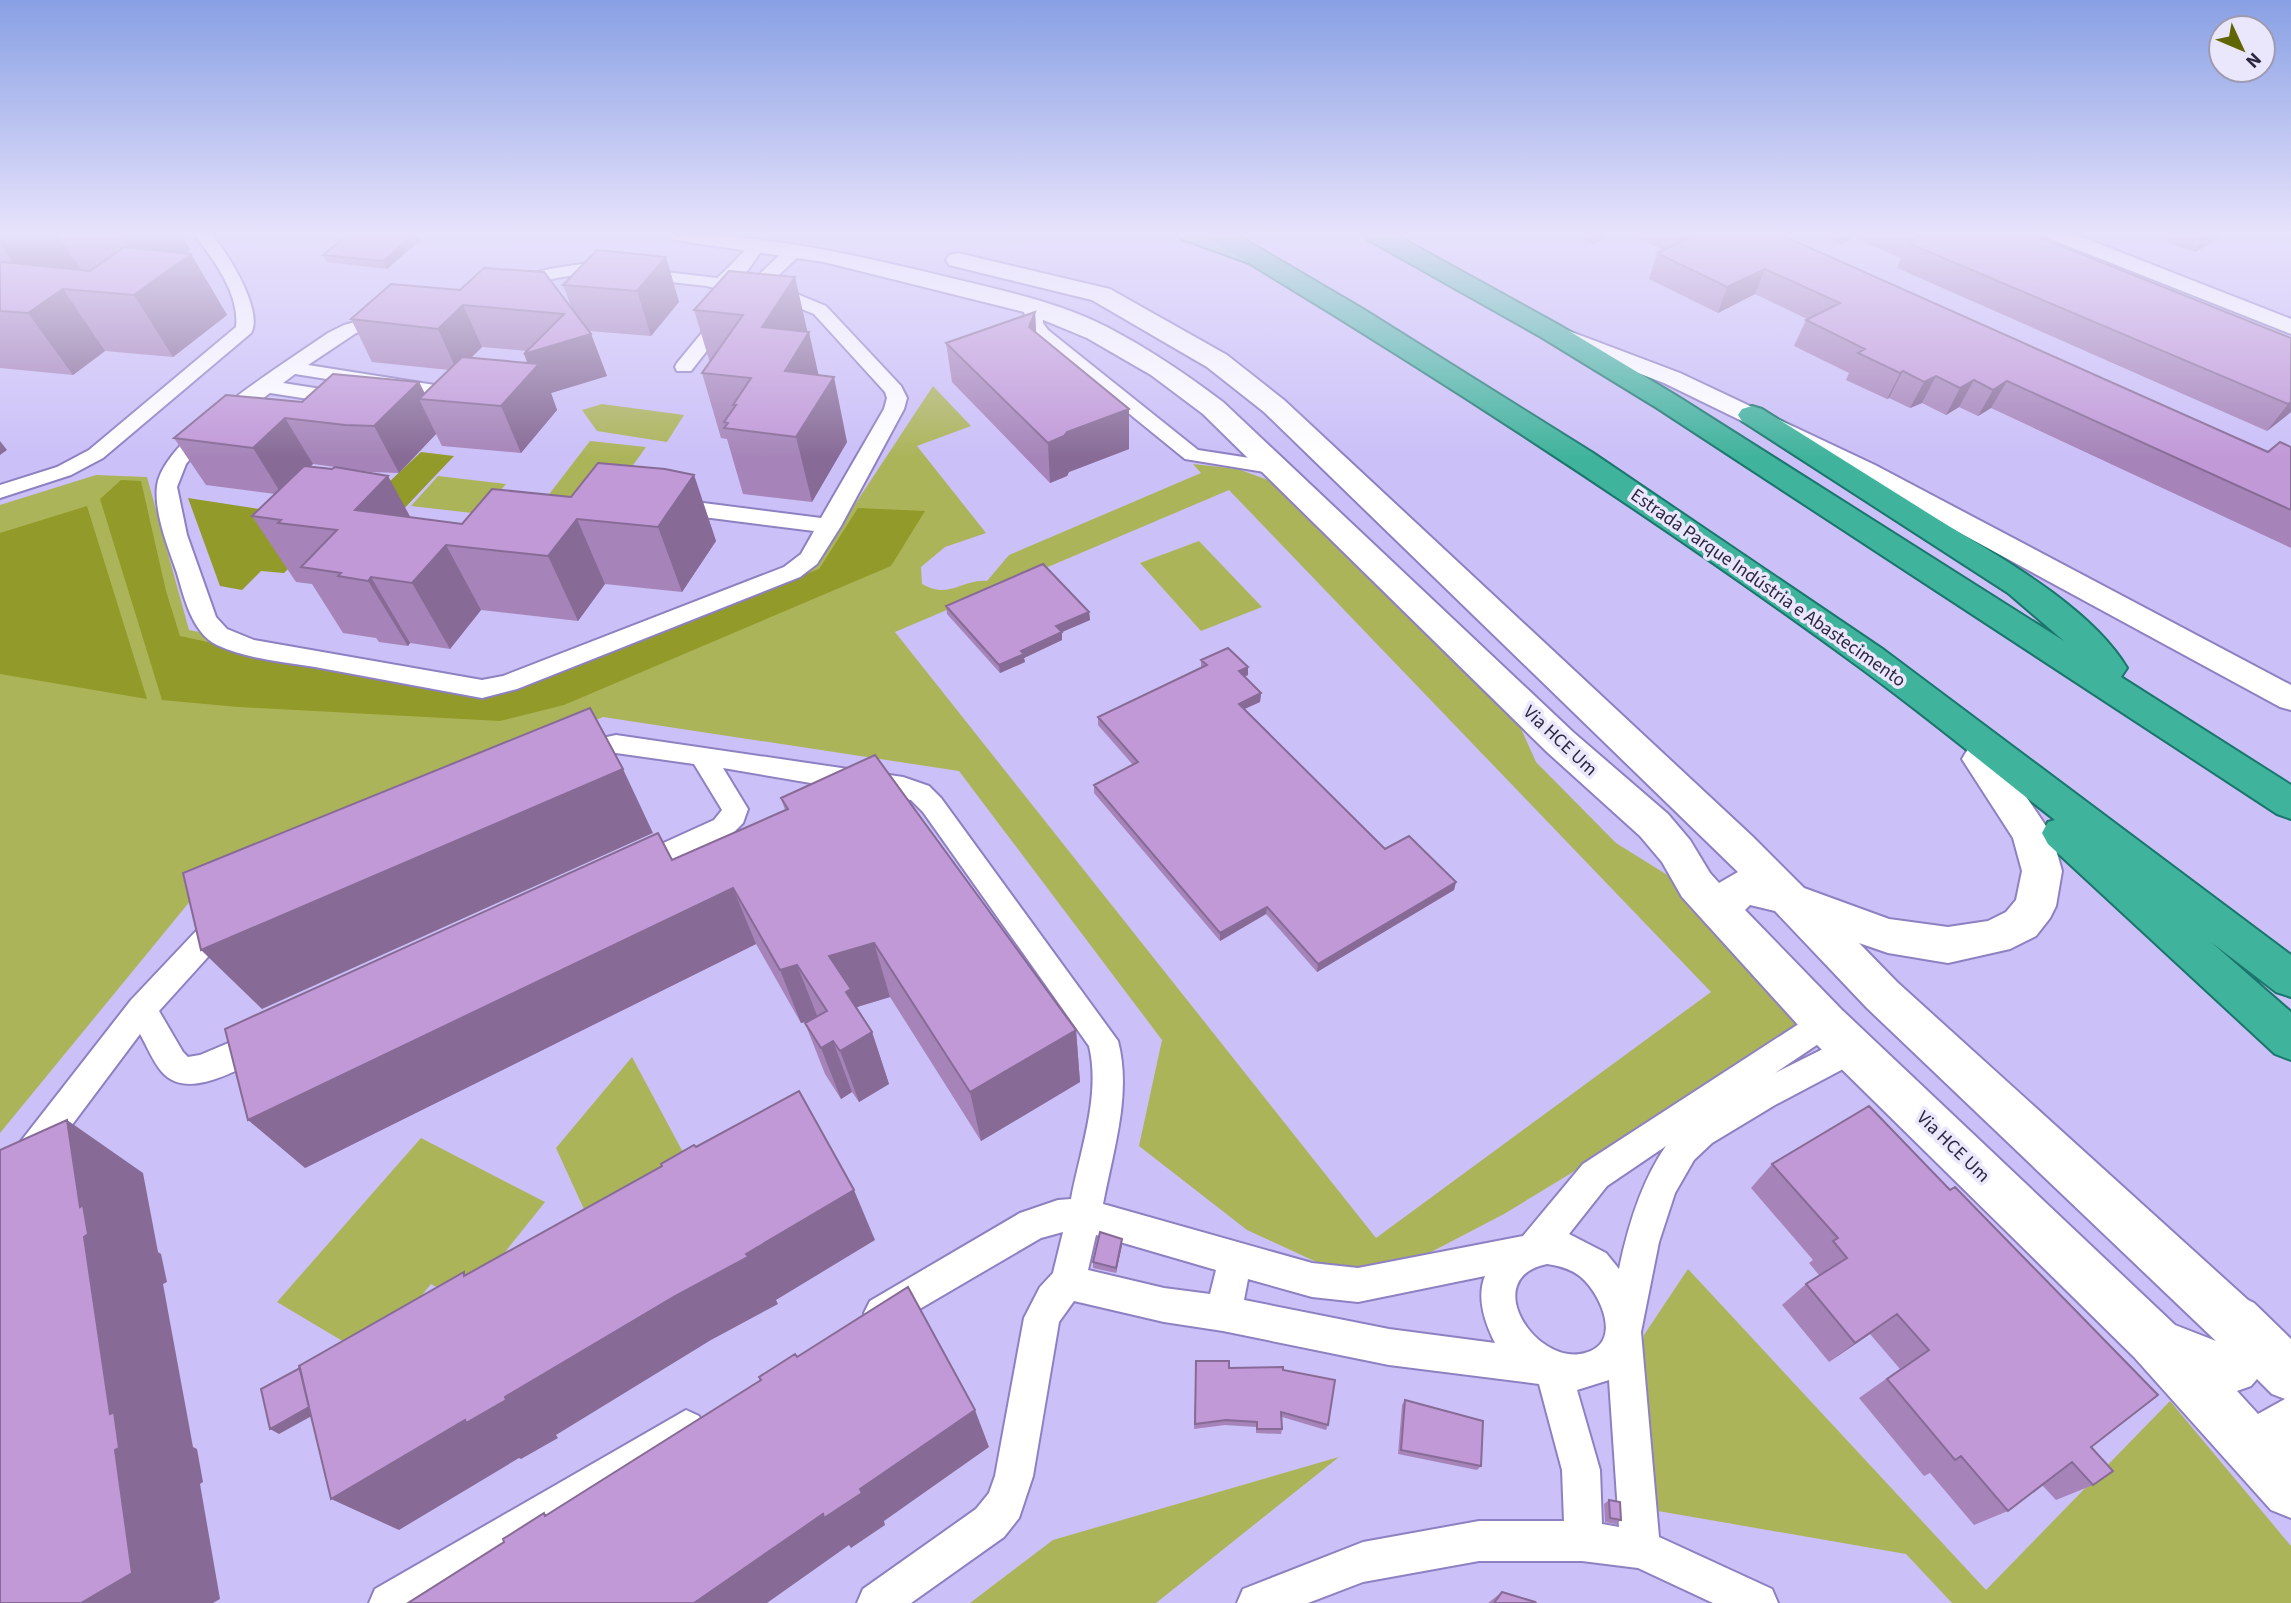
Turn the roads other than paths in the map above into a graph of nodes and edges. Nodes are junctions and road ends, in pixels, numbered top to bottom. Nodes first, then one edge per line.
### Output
1 (243, 309) edge
2 (425, 309) edge
3 (731, 309) edge
4 (817, 309) edge
5 (1033, 309) edge
6 (1040, 309) edge
7 (1130, 309) edge
8 (1344, 309) edge
9 (1510, 309) edge
10 (2246, 309) edge
11 (2282, 323) edge
12 (1550, 331) junction
13 (294, 368) junction
14 (684, 368) dead end
15 (269, 387) junction
16 (364, 401) edge
17 (405, 408) edge
18 (1752, 415) junction
19 (1276, 468) junction
20 (0, 492) edge
21 (648, 503) edge
22 (830, 526) junction
23 (1872, 659) junction
24 (2291, 699) edge
25 (2149, 711) junction
26 (1620, 735) junction
27 (1560, 742) junction
28 (703, 757) junction
29 (1981, 759) junction
30 (549, 764) edge
31 (2291, 804) edge
32 (611, 879) edge
33 (1785, 898) junction
34 (247, 901) edge
35 (1721, 911) junction
36 (2291, 979) edge
37 (142, 1009) junction
38 (289, 1030) edge
39 (1838, 1036) junction
40 (2291, 1040) edge
41 (0, 1194) edge
42 (1084, 1215) junction
43 (1530, 1250) junction
44 (1236, 1259) junction
45 (1068, 1282) junction
46 (1223, 1313) junction
47 (2236, 1321) junction
48 (1624, 1327) junction
49 (854, 1330) edge
50 (2152, 1339) junction
51 (1551, 1368) junction
52 (2291, 1375) edge
53 (710, 1414) edge
54 (2283, 1459) edge
55 (1582, 1541) junction
56 (1640, 1549) junction
57 (389, 1603) edge
58 (877, 1603) edge
59 (1257, 1603) edge
60 (1758, 1603) edge

1 - 20 street
2 - 13 street
3 - 14 street
4 - 22 street
5 - 19 street
6 - 19 main road, Via HCE Um
7 - 26 main road
8 - 23 highway, Estrada Parque Indústria e Abastecimento
9 - 12 highway
10 - 11 street
12 - 18 street
12 - 25 highway
13 - 15 street
13 - 17 street
15 - 16 street
15 - 22 street
18 - 24 street
18 - 25 highway
19 - 27 main road, Via HCE Um
21 - 22 street
23 - 29 highway
23 - 36 highway, Estrada Parque Indústria e Abastecimento
25 - 31 highway
26 - 27 main road
26 - 33 main road
27 - 35 main road, Via HCE Um
28 - 30 street
28 - 32 street
28 - 42 street
29 - 33 main road
29 - 40 highway
33 - 35 main road
33 - 47 main road
34 - 37 street
35 - 39 main road, Via HCE Um
37 - 38 street
37 - 41 street
39 - 43 street
39 - 48 street
39 - 50 main road, Via HCE Um
42 - 44 street
42 - 45 street
42 - 49 street
43 - 44 street
43 - 48 street
43 - 51 street
44 - 46 street
45 - 46 street
45 - 58 street
46 - 51 street
47 - 50 main road
47 - 52 main road
48 - 51 street
48 - 56 street
50 - 54 main road, Via HCE Um
51 - 55 street
53 - 57 street
55 - 56 street
55 - 59 street
56 - 60 street

